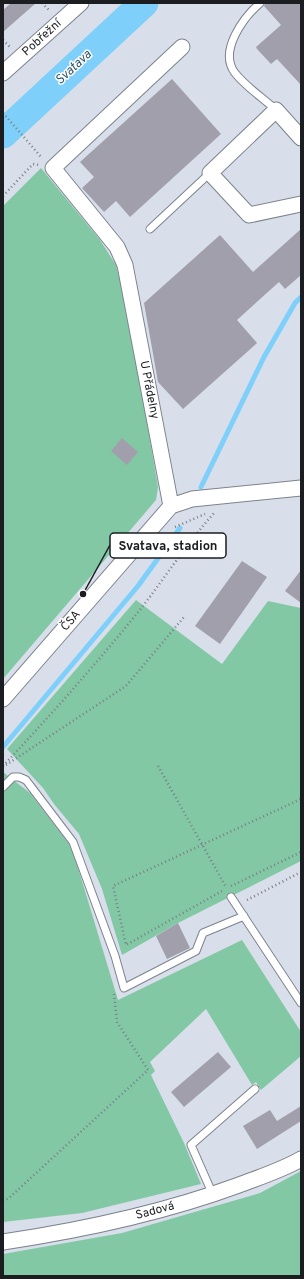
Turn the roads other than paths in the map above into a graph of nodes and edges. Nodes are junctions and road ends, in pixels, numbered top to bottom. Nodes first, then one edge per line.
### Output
1 (80, 3) edge
2 (260, 3) edge
3 (182, 46) dead end
4 (3, 73) edge
5 (276, 110) junction
6 (301, 138) edge
7 (210, 173) junction
8 (301, 204) edge
9 (150, 229) dead end
10 (301, 488) edge
11 (174, 504) junction
12 (3, 699) edge
13 (3, 786) edge
14 (231, 897) road end
15 (244, 916) junction
16 (301, 1003) edge
17 (255, 1089) dead end
18 (301, 1159) edge
19 (213, 1194) junction
20 (3, 1242) edge

1 - 4 street, Pobřežní
2 - 5 lane
3 - 11 street, U Přádelny
5 - 6 street
5 - 7 street
7 - 8 street
7 - 9 lane
10 - 11 street
11 - 12 street, ČSA
13 - 15 lane
14 - 15 lane
15 - 16 lane
17 - 19 lane
18 - 19 street, Sadová
19 - 20 street, Sadová

